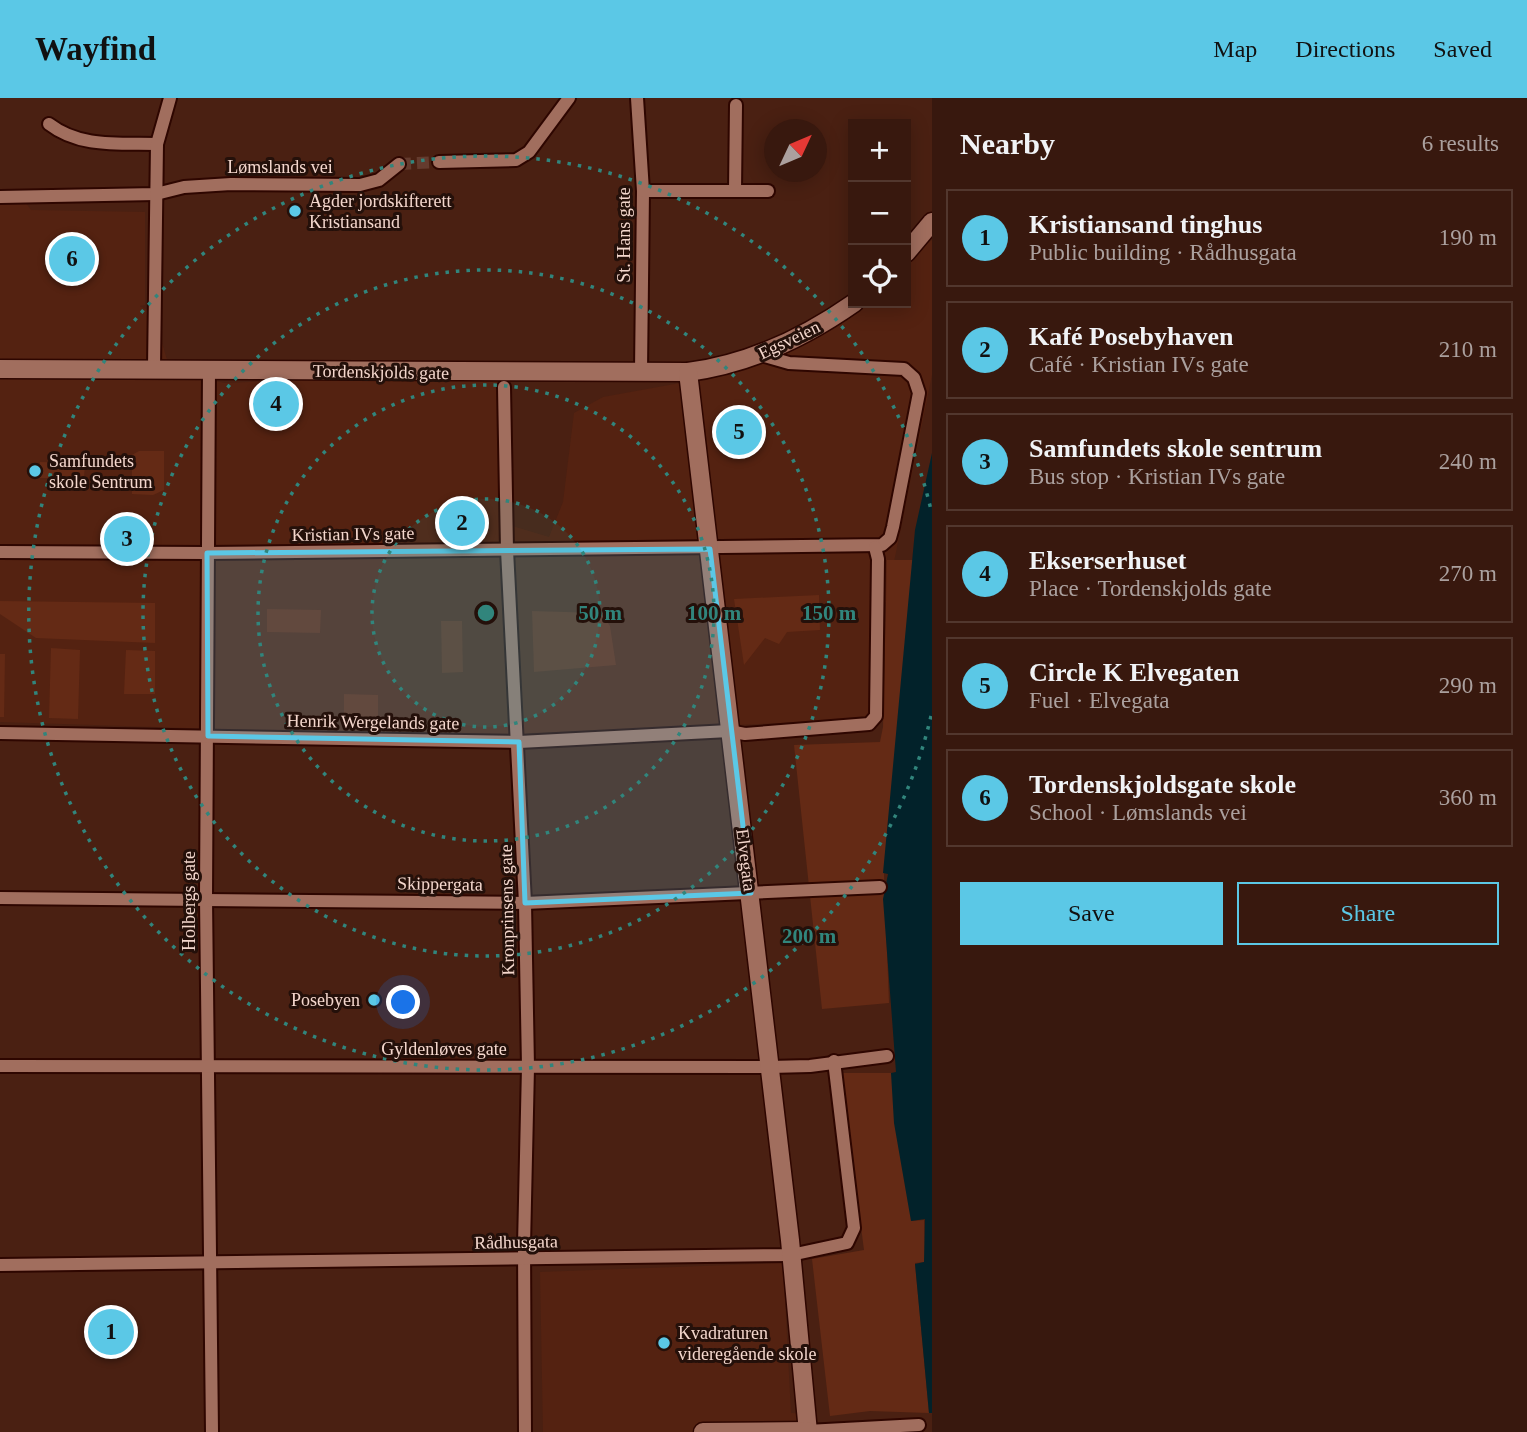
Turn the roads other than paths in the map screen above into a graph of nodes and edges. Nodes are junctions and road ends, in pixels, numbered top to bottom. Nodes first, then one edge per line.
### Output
1 (170, 98) edge
2 (569, 98) edge
3 (637, 98) edge
4 (736, 105) dead end
5 (49, 124) dead end
6 (157, 144) junction
7 (439, 162) tunnel mouth
8 (399, 164) tunnel mouth
9 (734, 190) junction
10 (643, 191) junction
11 (768, 191) dead end
12 (156, 194) junction
13 (0, 197) edge
14 (932, 222) edge
15 (911, 247) edge
16 (848, 308) edge
17 (761, 355) junction
18 (154, 368) junction
19 (720, 368) joint
20 (0, 369) edge
21 (209, 370) junction
22 (641, 372) junction
23 (688, 372) junction
24 (503, 387) dead end
25 (875, 547) junction
26 (710, 549) junction
27 (507, 550) junction
28 (0, 552) edge
29 (208, 553) junction
30 (0, 733) edge
31 (737, 733) junction
32 (208, 736) junction
33 (519, 742) junction
34 (880, 887) dead end
35 (751, 893) junction
36 (0, 898) edge
37 (206, 898) junction
38 (525, 903) junction
39 (887, 1056) dead end
40 (834, 1062) junction
41 (0, 1066) edge
42 (207, 1066) junction
43 (528, 1067) junction
44 (770, 1067) junction
45 (791, 1255) junction
46 (524, 1260) junction
47 (210, 1264) junction
48 (0, 1265) edge
49 (919, 1425) dead end
50 (212, 1432) edge
51 (525, 1432) edge
52 (702, 1432) edge
53 (807, 1432) edge

1 - 6 street
2 - 7 street
3 - 10 street, St. Hans gate
4 - 9 street
5 - 6 street
6 - 12 street
8 - 12 street, Lømslands vei
9 - 10 street
9 - 11 street
10 - 22 street, St. Hans gate
12 - 13 street, Lømslands vei
12 - 18 street
14 - 15 street
16 - 17 street, Egsveien
17 - 19 street, Egsveien
17 - 25 street
18 - 20 street, Tordenskjolds gate
18 - 21 street, Tordenskjolds gate
19 - 23 street, Tordenskjolds gate
21 - 22 street, Tordenskjolds gate
21 - 29 street, Holbergs gate
22 - 23 street, Tordenskjolds gate
23 - 26 street, Elvegata
24 - 27 street, Kronprinsens gate
25 - 26 street, Kristian IVs gate
25 - 31 street
26 - 27 street, Kristian IVs gate
26 - 31 street, Elvegata
27 - 29 street, Kristian IVs gate
27 - 33 street, Kronprinsens gate
28 - 29 street, Kristian IVs gate
29 - 32 street, Holbergs gate
30 - 32 street, Henrik Wergelands gate
31 - 33 street, Henrik Wergelands gate
31 - 35 street, Elvegata
32 - 33 street, Henrik Wergelands gate
32 - 37 street, Holbergs gate
33 - 38 street, Kronprinsens gate
34 - 35 street, Skippergata
35 - 38 street, Skippergata
35 - 44 street, Elvegata
36 - 37 street, Skippergata
37 - 38 street, Skippergata
37 - 42 street, Holbergs gate
38 - 43 street, Kronprinsens gate
39 - 40 street, Gyldenløves gate
40 - 44 street, Gyldenløves gate
40 - 45 street, Rådhusgata
41 - 42 street, Gyldenløves gate
42 - 43 street, Gyldenløves gate
42 - 47 street, Holbergs gate
43 - 44 street, Gyldenløves gate
43 - 46 street, Kronprinsens gate
44 - 45 street, Elvegata
45 - 46 street, Rådhusgata
45 - 53 street, Elvegata
46 - 47 street, Rådhusgata
46 - 51 street, Kronprinsens gate
47 - 48 street, Rådhusgata
47 - 50 street, Holbergs gate
49 - 53 street
52 - 53 street

